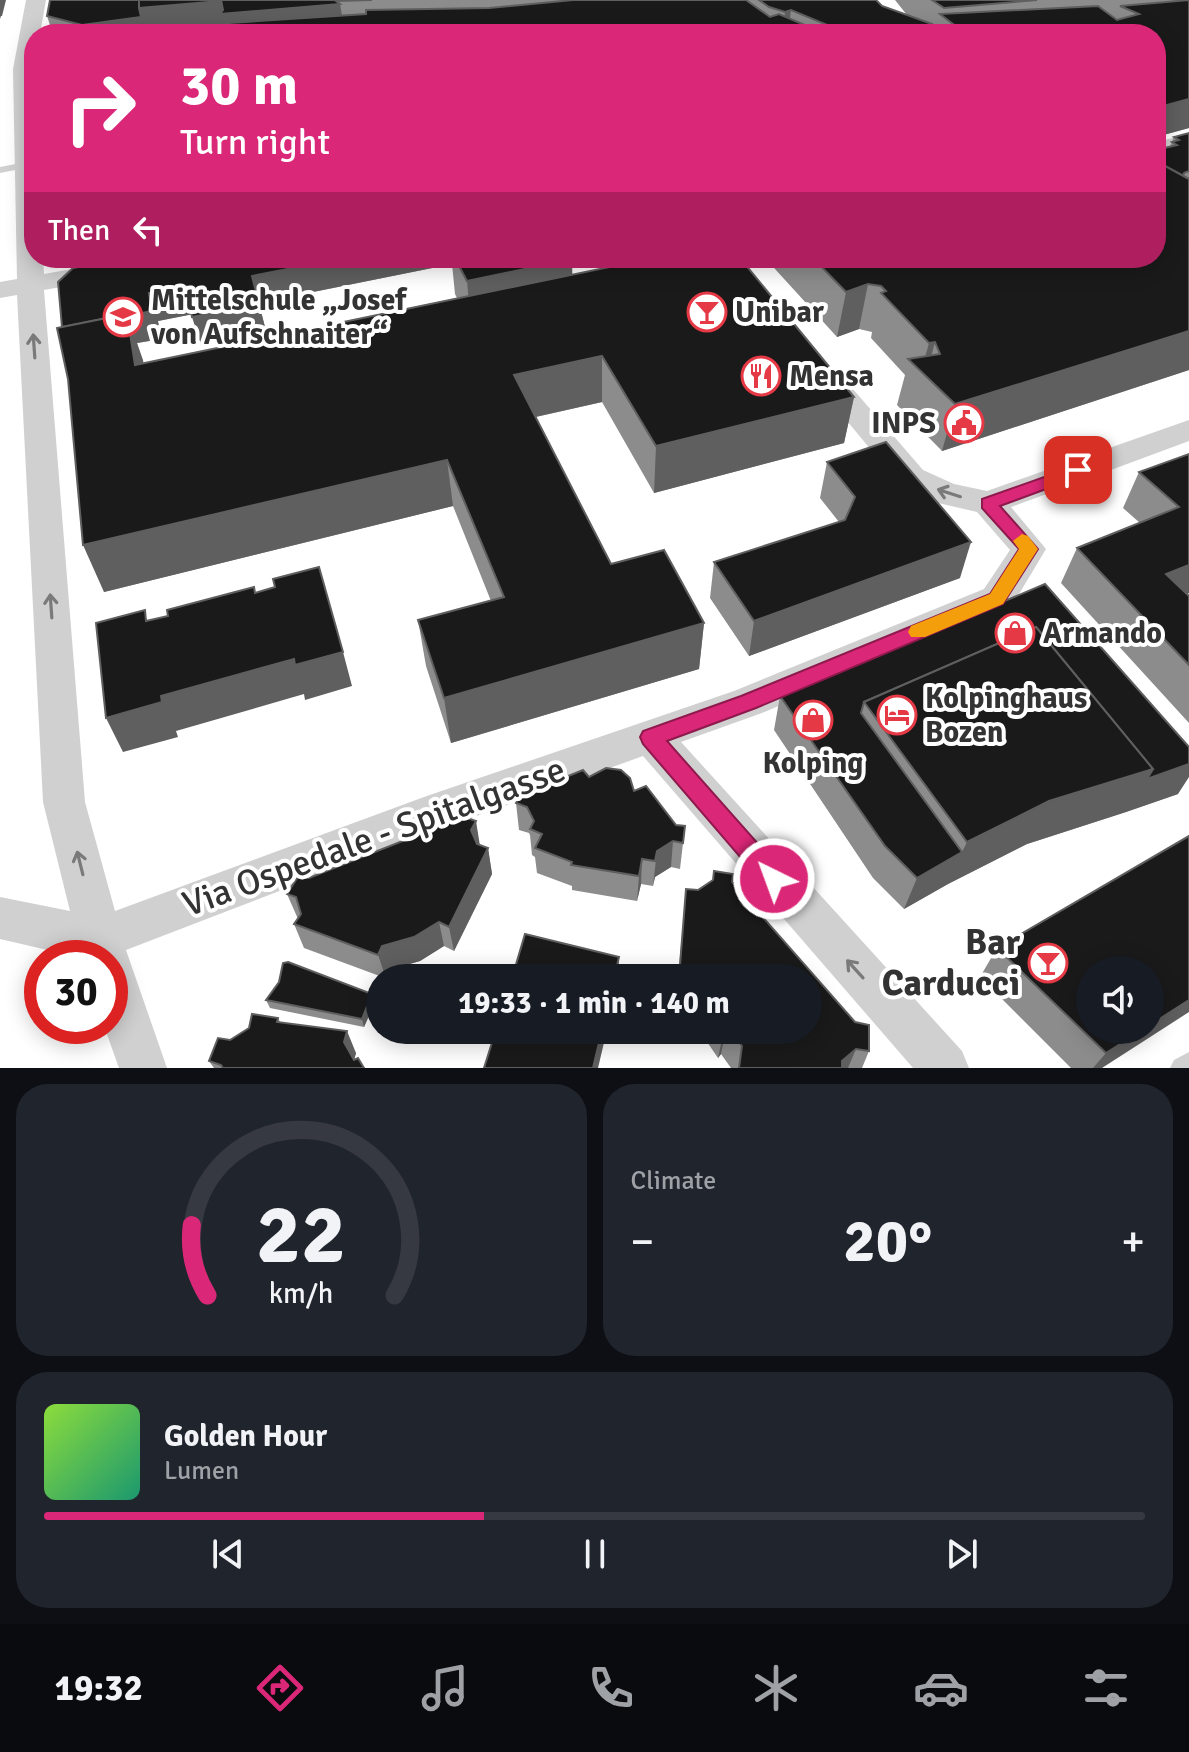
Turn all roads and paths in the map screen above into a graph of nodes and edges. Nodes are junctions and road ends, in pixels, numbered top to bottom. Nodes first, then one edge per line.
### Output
1 (41, 2) edge
2 (34, 24) edge
3 (19, 70) edge
4 (24, 138) edge
5 (1189, 139) edge
6 (1166, 145) edge
7 (24, 165) edge
8 (0, 170) edge
9 (24, 187) edge
10 (124, 268) edge
11 (15, 287) edge
12 (804, 350) edge
13 (1189, 430) edge
14 (988, 503) junction
15 (651, 737) junction
16 (0, 918) edge
17 (59, 940) edge
18 (101, 940) edge
19 (128, 947) edge
20 (128, 1024) edge
21 (1189, 1064) edge
22 (143, 1068) edge
23 (945, 1068) edge
24 (1182, 1068) edge

1 - 2 street
3 - 4 street
5 - 6 street
7 - 8 lane
9 - 11 street
10 - 11 street
18 -> 11 street
14 -> 12 street
13 - 14 street
14 - 15 street, Via Ospedale - Spitalgasse
15 - 19 street, Via Ospedale - Spitalgasse
23 -> 15 street
16 - 17 street
20 - 22 street
21 - 24 lane

